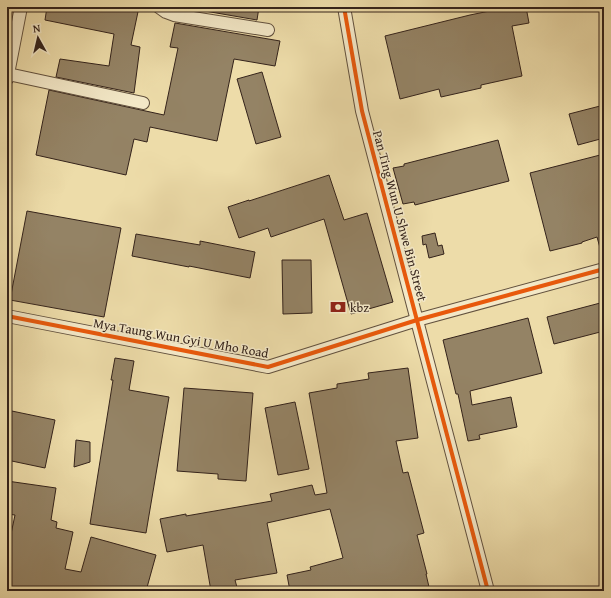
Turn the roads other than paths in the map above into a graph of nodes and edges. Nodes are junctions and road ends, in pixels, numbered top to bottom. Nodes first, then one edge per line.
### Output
1 (21, 7) edge
2 (159, 7) edge
3 (344, 7) edge
4 (268, 30) dead end
5 (8, 77) edge
6 (143, 103) dead end
7 (604, 269) edge
8 (7, 316) edge
9 (417, 320) junction
10 (488, 591) edge

1 - 5 street
2 - 4 street
3 - 9 street, Pan Ting Wun U Shwe Bin Street
5 - 6 street
7 - 9 street, Mya Taung Wun Gyi U Mho Road
8 - 9 street, Mya Taung Wun Gyi U Mho Road
9 - 10 street, Pan Ting Wun U Shwe Bin Street

